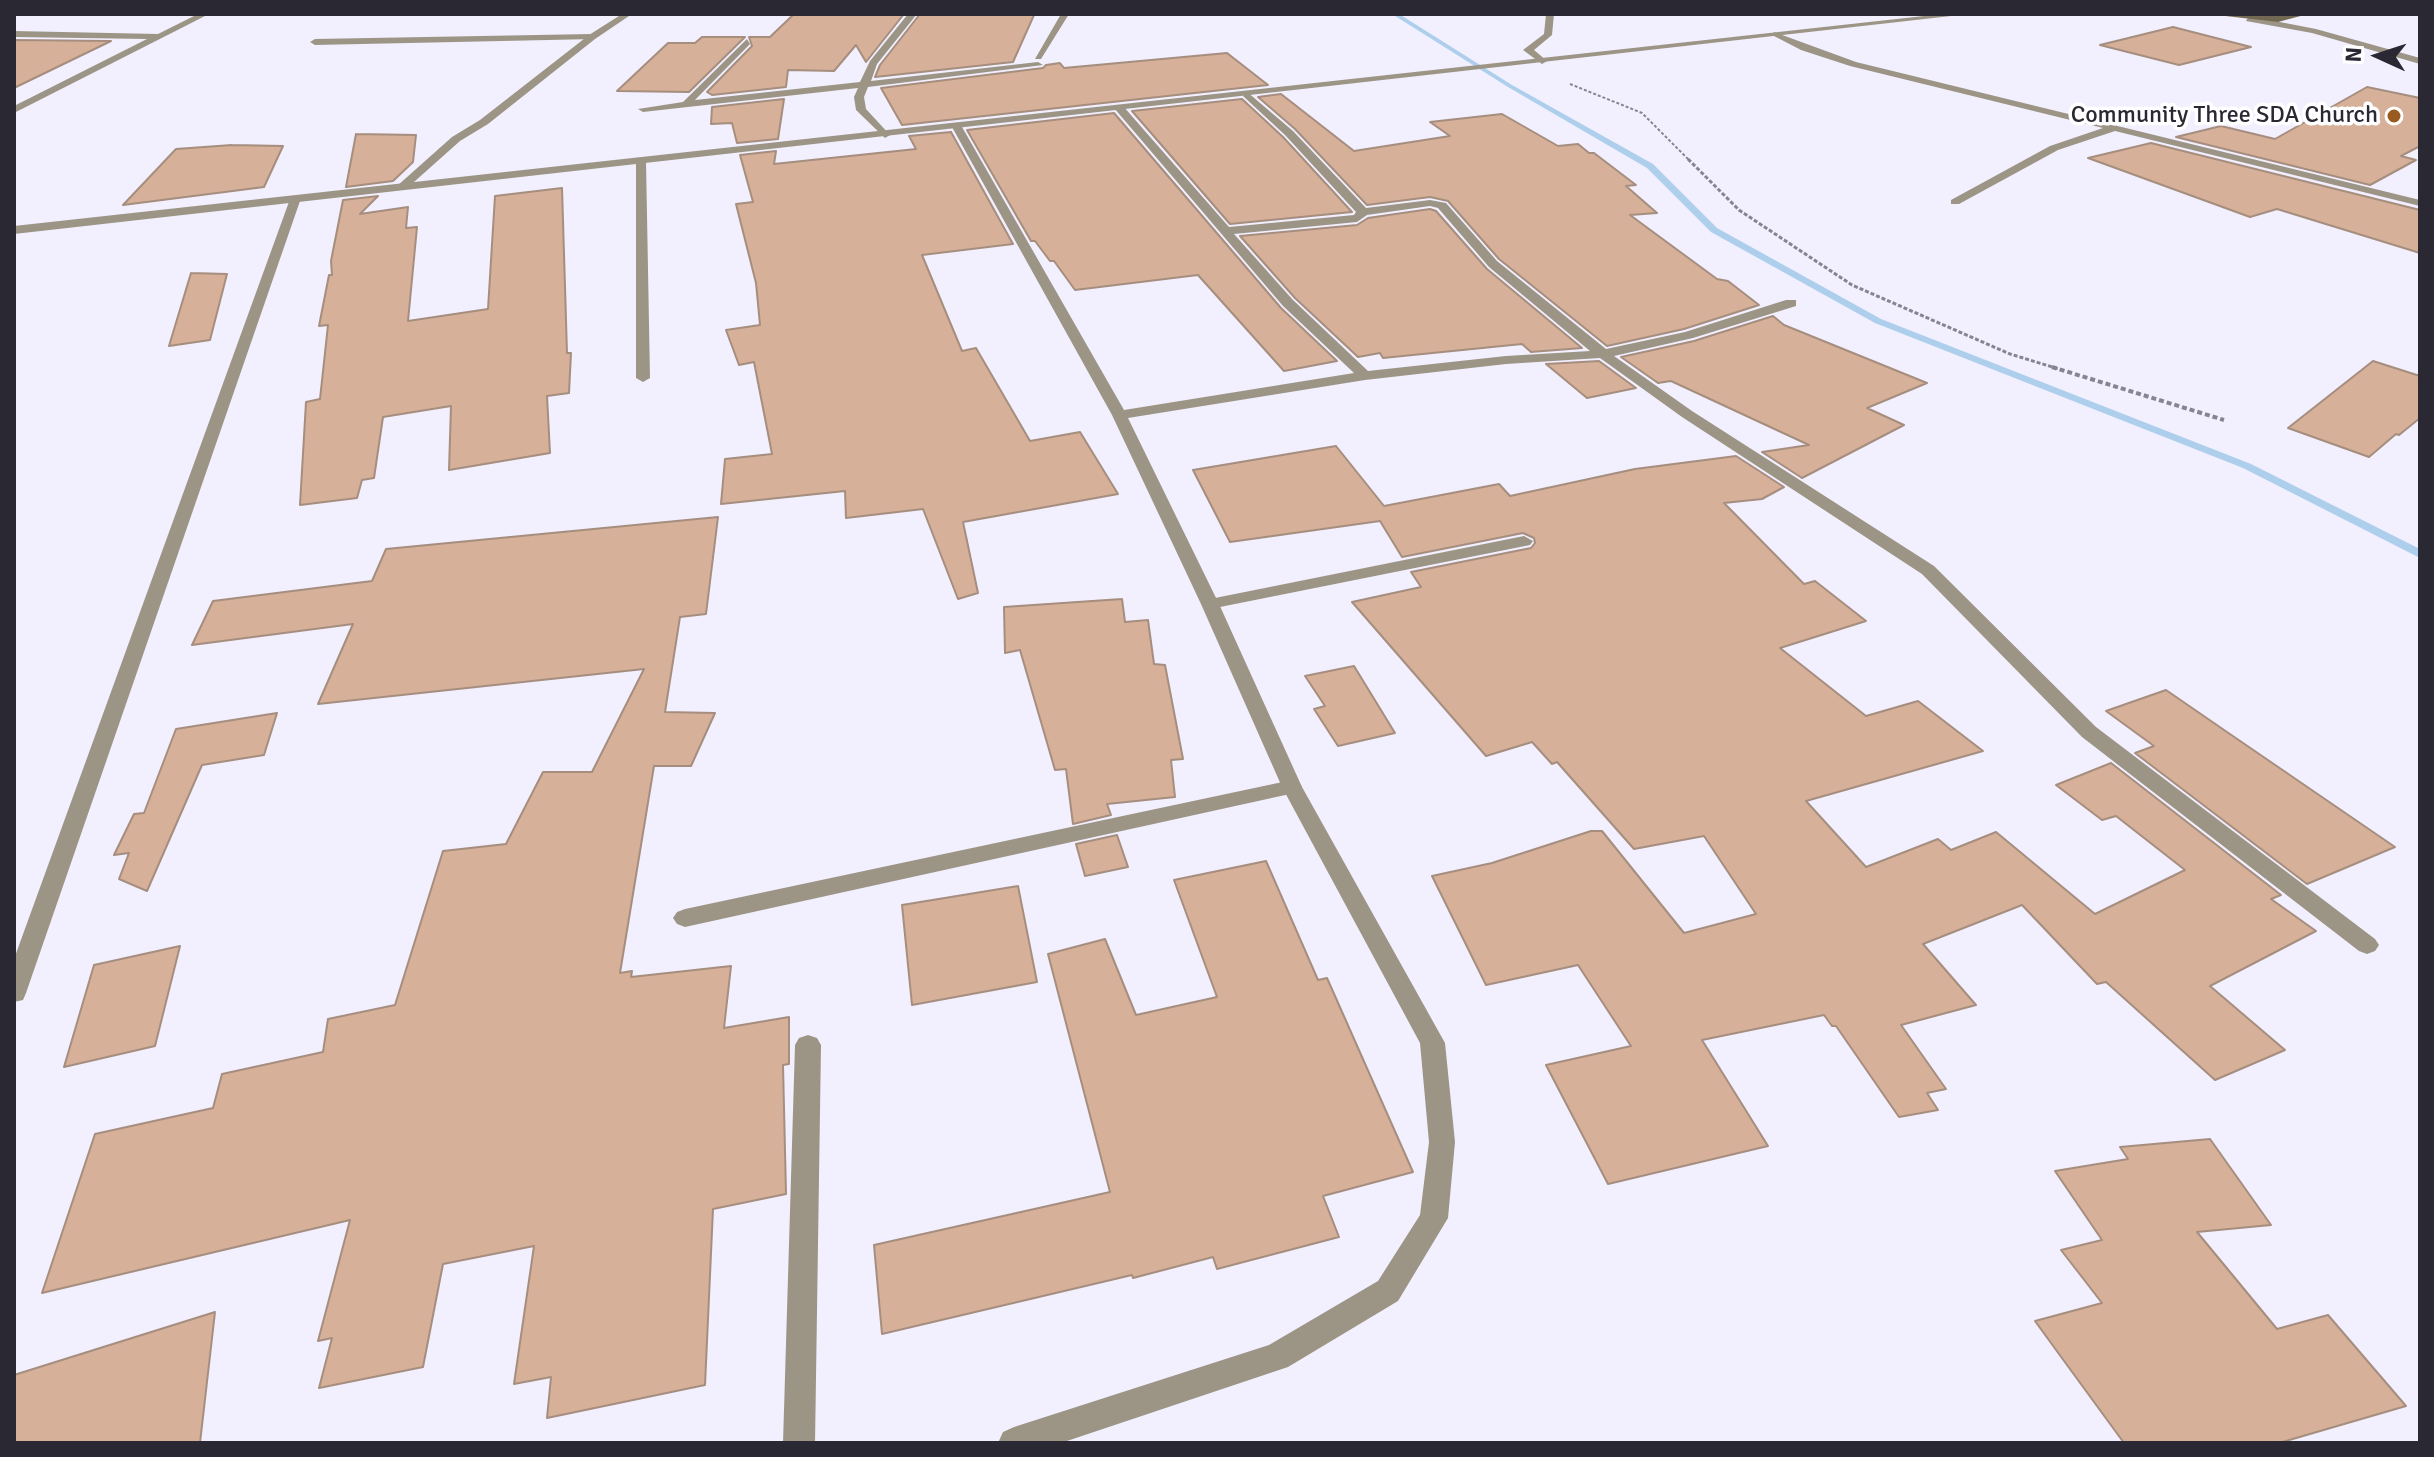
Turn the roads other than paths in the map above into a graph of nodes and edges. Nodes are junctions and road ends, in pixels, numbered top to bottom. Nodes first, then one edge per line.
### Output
1 (205, 14) edge
2 (628, 14) edge
3 (913, 14) edge
4 (1065, 14) edge
5 (1550, 14) edge
6 (1965, 14) edge
7 (2212, 14) edge
8 (2304, 14) edge
9 (2249, 19) junction
10 (2320, 20) dead end
11 (14, 34) edge
12 (1777, 34) junction
13 (162, 37) junction
14 (592, 37) junction
15 (315, 42) dead end
16 (747, 42) dead end
17 (2366, 46) junction
18 (1542, 61) junction
19 (2420, 61) edge
20 (864, 83) junction
21 (1246, 94) junction
22 (686, 104) junction
23 (1119, 108) junction
24 (643, 109) dead end
25 (14, 110) edge
26 (957, 127) junction
27 (2114, 128) junction
28 (885, 135) junction
29 (641, 161) junction
30 (401, 188) junction
31 (294, 201) junction
32 (1955, 202) dead end
33 (2420, 203) edge
34 (1363, 212) junction
35 (14, 230) edge
36 (1225, 231) junction
37 (1791, 303) dead end
38 (1603, 354) junction
39 (1365, 376) junction
40 (643, 378) dead end
41 (1119, 415) junction
42 (1524, 541) dead end
43 (1210, 604) junction
44 (1292, 787) junction
45 (685, 918) dead end
46 (2367, 945) dead end
47 (14, 993) edge
48 (808, 1045) dead end
49 (799, 1443) edge
50 (1014, 1443) edge

1 - 13 street
2 - 14 street
3 - 20 street
4 - 20 street
5 - 18 street
6 - 12 street
7 - 9 main road
8 - 9 main road
9 - 17 street
10 - 17 street
11 - 13 street
12 - 18 street
12 - 27 street
13 - 25 street
14 - 15 street
14 - 30 street
16 - 22 street
17 - 19 street
18 - 21 street
20 - 22 street
20 - 28 street
21 - 23 street
21 - 34 street
22 - 24 street
23 - 26 street
23 - 36 street
26 - 28 street
26 - 41 street
27 - 32 street
27 - 33 street
28 - 29 street
29 - 30 street
29 - 40 street
30 - 31 street
31 - 35 street
31 - 47 street
34 - 36 street
34 - 38 street
36 - 39 street
37 - 38 street
38 - 39 street
38 - 46 street
39 - 41 street
41 - 43 street
42 - 43 street
43 - 44 street
44 - 45 street
44 - 50 street
48 - 49 street

